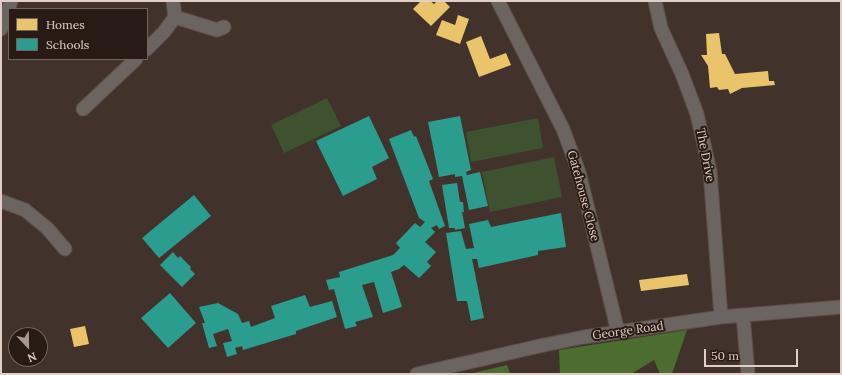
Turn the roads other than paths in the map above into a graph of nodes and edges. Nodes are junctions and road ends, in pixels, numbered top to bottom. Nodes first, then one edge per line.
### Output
1 (173, 1) edge
2 (498, 1) edge
3 (655, 1) edge
4 (8, 9) edge
5 (175, 17) junction
6 (224, 27) dead end
7 (1, 29) edge
8 (148, 48) edge
9 (135, 60) edge
10 (83, 110) dead end
11 (1, 201) edge
12 (65, 249) dead end
13 (841, 307) edge
14 (743, 315) junction
15 (721, 317) junction
16 (618, 332) junction
17 (417, 374) edge
18 (748, 374) edge

1 - 5 street
2 - 16 street, Gatehouse Close
3 - 15 street, The Drive
4 - 7 street
5 - 6 street
5 - 8 street
9 - 10 street
11 - 12 street
13 - 14 street, George Road
14 - 15 street, George Road
14 - 18 street
15 - 16 street, George Road
16 - 17 street, George Road

